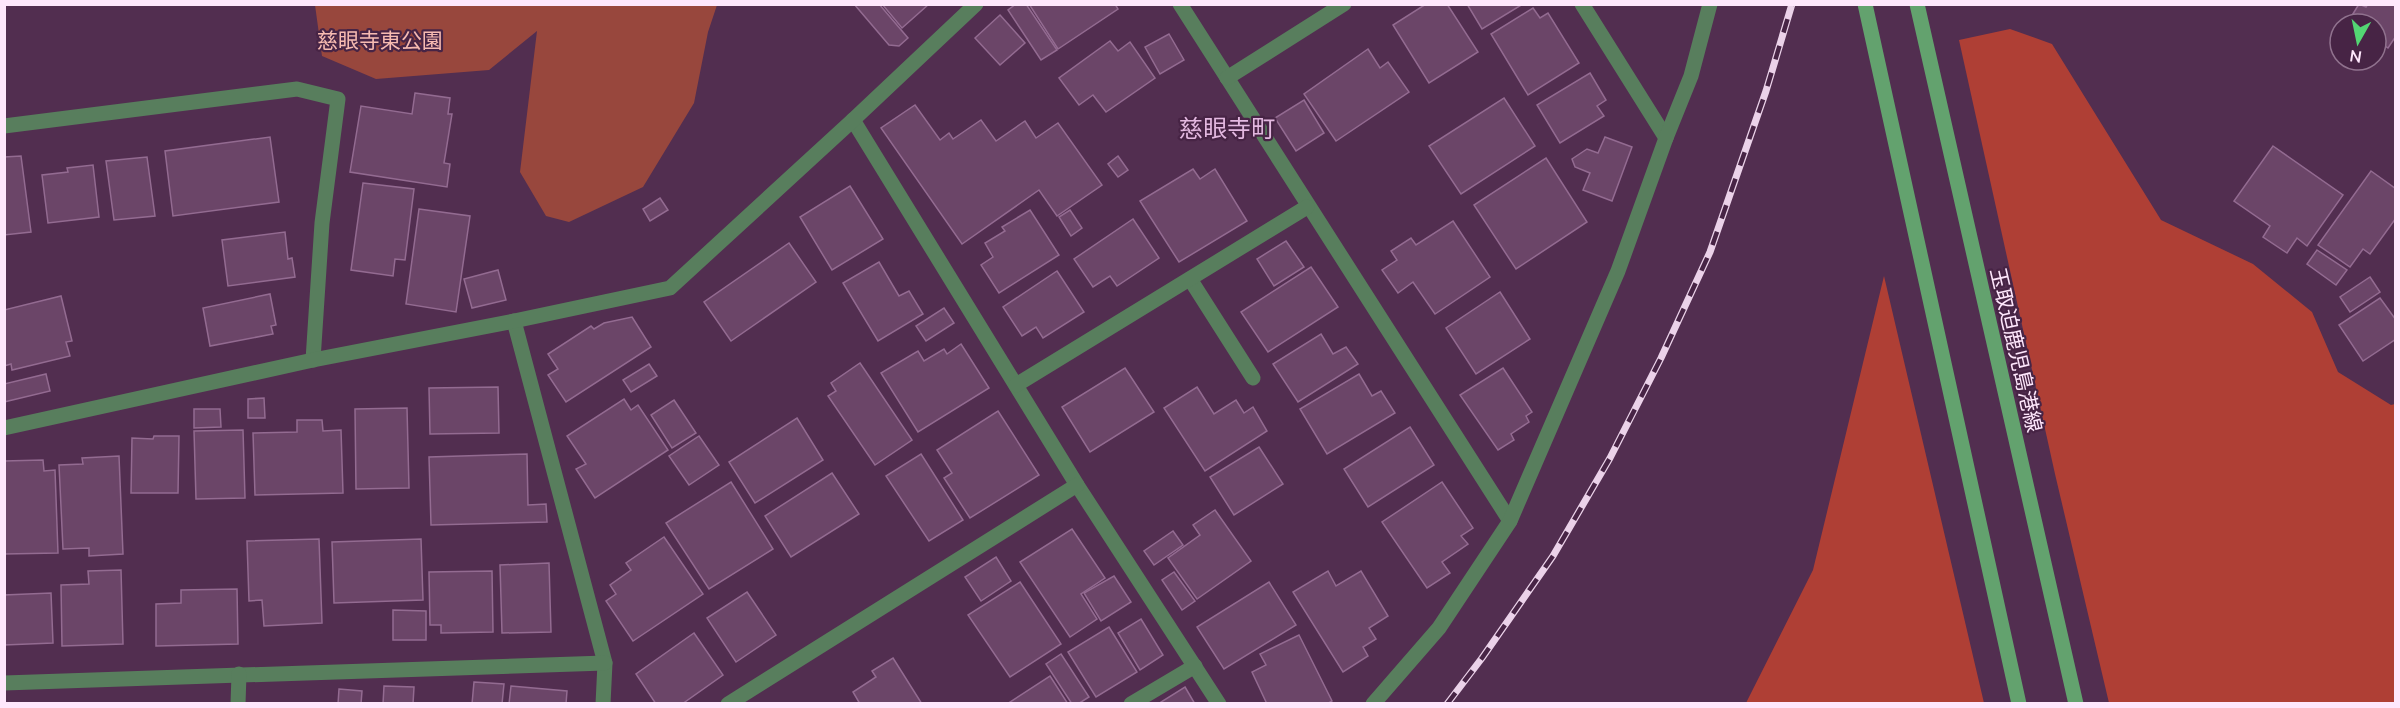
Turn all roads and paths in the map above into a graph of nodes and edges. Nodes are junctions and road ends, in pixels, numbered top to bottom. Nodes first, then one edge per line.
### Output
1 (976, 4) edge
2 (1180, 4) edge
3 (1344, 4) edge
4 (1582, 4) edge
5 (1710, 4) edge
6 (1865, 4) edge
7 (1917, 4) edge
8 (1227, 78) junction
9 (854, 120) junction
10 (4, 126) edge
11 (1666, 138) junction
12 (1307, 207) junction
13 (1190, 279) junction
14 (514, 321) junction
15 (313, 360) junction
16 (1253, 378) dead end
17 (1016, 385) junction
18 (4, 428) edge
19 (1077, 484) junction
20 (1510, 521) junction
21 (604, 663) junction
22 (1195, 666) junction
23 (239, 674) junction
24 (4, 683) edge
25 (238, 704) edge
26 (603, 704) edge
27 (728, 704) edge
28 (1131, 704) edge
29 (1219, 704) edge
30 (1373, 704) edge
31 (2019, 704) edge
32 (2076, 704) edge

1 - 9 street
2 - 8 street
3 - 8 street
4 - 11 street
5 - 11 street
6 - 31 main road
7 - 32 main road, 玉取迫鹿児島港線
8 - 12 street
9 - 14 street
9 - 17 street
10 - 15 street
11 - 20 street
12 - 13 street
12 - 20 street
13 - 16 street
13 - 17 street
14 - 15 street
14 - 21 street
15 - 18 street
17 - 19 street
19 - 22 street
19 - 27 street
20 - 30 street
21 - 23 street
21 - 26 street
22 - 28 street
22 - 29 street
23 - 24 street
23 - 25 street

